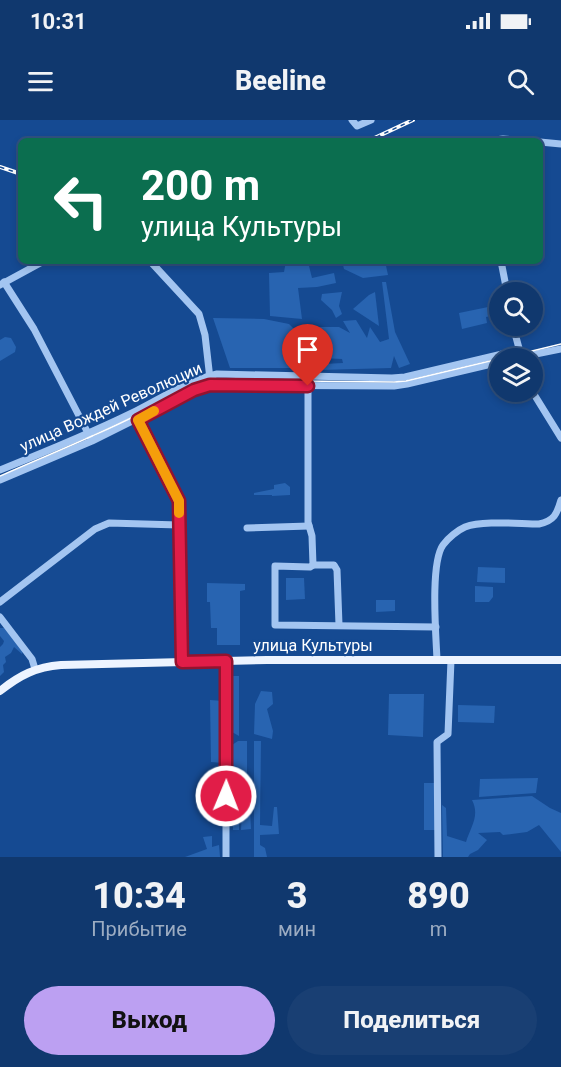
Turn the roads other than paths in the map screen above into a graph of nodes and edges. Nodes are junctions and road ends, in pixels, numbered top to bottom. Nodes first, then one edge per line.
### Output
1 (371, 120) edge
2 (355, 123) edge
3 (543, 142) edge
4 (561, 144) edge
5 (39, 264) edge
6 (153, 264) edge
7 (502, 264) edge
8 (505, 282) edge
9 (2, 284) edge
10 (561, 349) edge
11 (543, 353) edge
12 (489, 357) edge
13 (489, 365) edge
14 (210, 376) junction
15 (210, 385) junction
16 (308, 386) junction
17 (539, 402) edge
18 (134, 412) junction
19 (138, 420) junction
20 (88, 434) junction
21 (561, 438) edge
22 (92, 441) junction
23 (0, 470) edge
24 (0, 480) edge
25 (561, 501) edge
26 (308, 524) junction
27 (179, 525) junction
28 (247, 528) dead end
29 (313, 565) junction
30 (0, 602) edge
31 (0, 617) edge
32 (339, 626) junction
33 (436, 627) junction
34 (437, 660) junction
35 (451, 660) junction
36 (561, 660) edge
37 (226, 661) junction
38 (182, 662) junction
39 (35, 669) junction
40 (0, 691) edge
41 (226, 857) edge
42 (438, 857) edge

1 - 2 street
3 - 4 street
5 - 9 street
6 - 14 street
7 - 8 street
9 - 20 street
10 - 11 street
12 - 14 street, улица Вождей Революции
13 - 16 street, улица Вождей Революции
14 - 15 street
14 - 18 street, улица Вождей Революции
15 - 16 street, улица Вождей Революции
15 - 19 street, улица Вождей Революции
16 - 26 street
17 - 21 street
18 - 19 street
18 - 20 street, улица Вождей Революции
19 - 22 street, улица Вождей Революции
19 - 27 street
20 - 22 street
20 - 23 street, улица Вождей Революции
22 - 24 street, улица Вождей Революции
25 - 33 street
26 - 28 street
26 - 29 street
27 - 30 street
27 - 38 street
29 - 32 street
29 - 32 street
31 - 39 street
32 - 33 street
33 - 34 street
34 - 35 main road, улица Культуры
34 - 37 main road, улица Культуры
35 - 36 main road, улица Культуры
35 - 42 street
37 - 38 main road, улица Культуры
37 - 41 street
38 - 39 main road, улица Культуры
39 - 40 main road, улица Культуры

